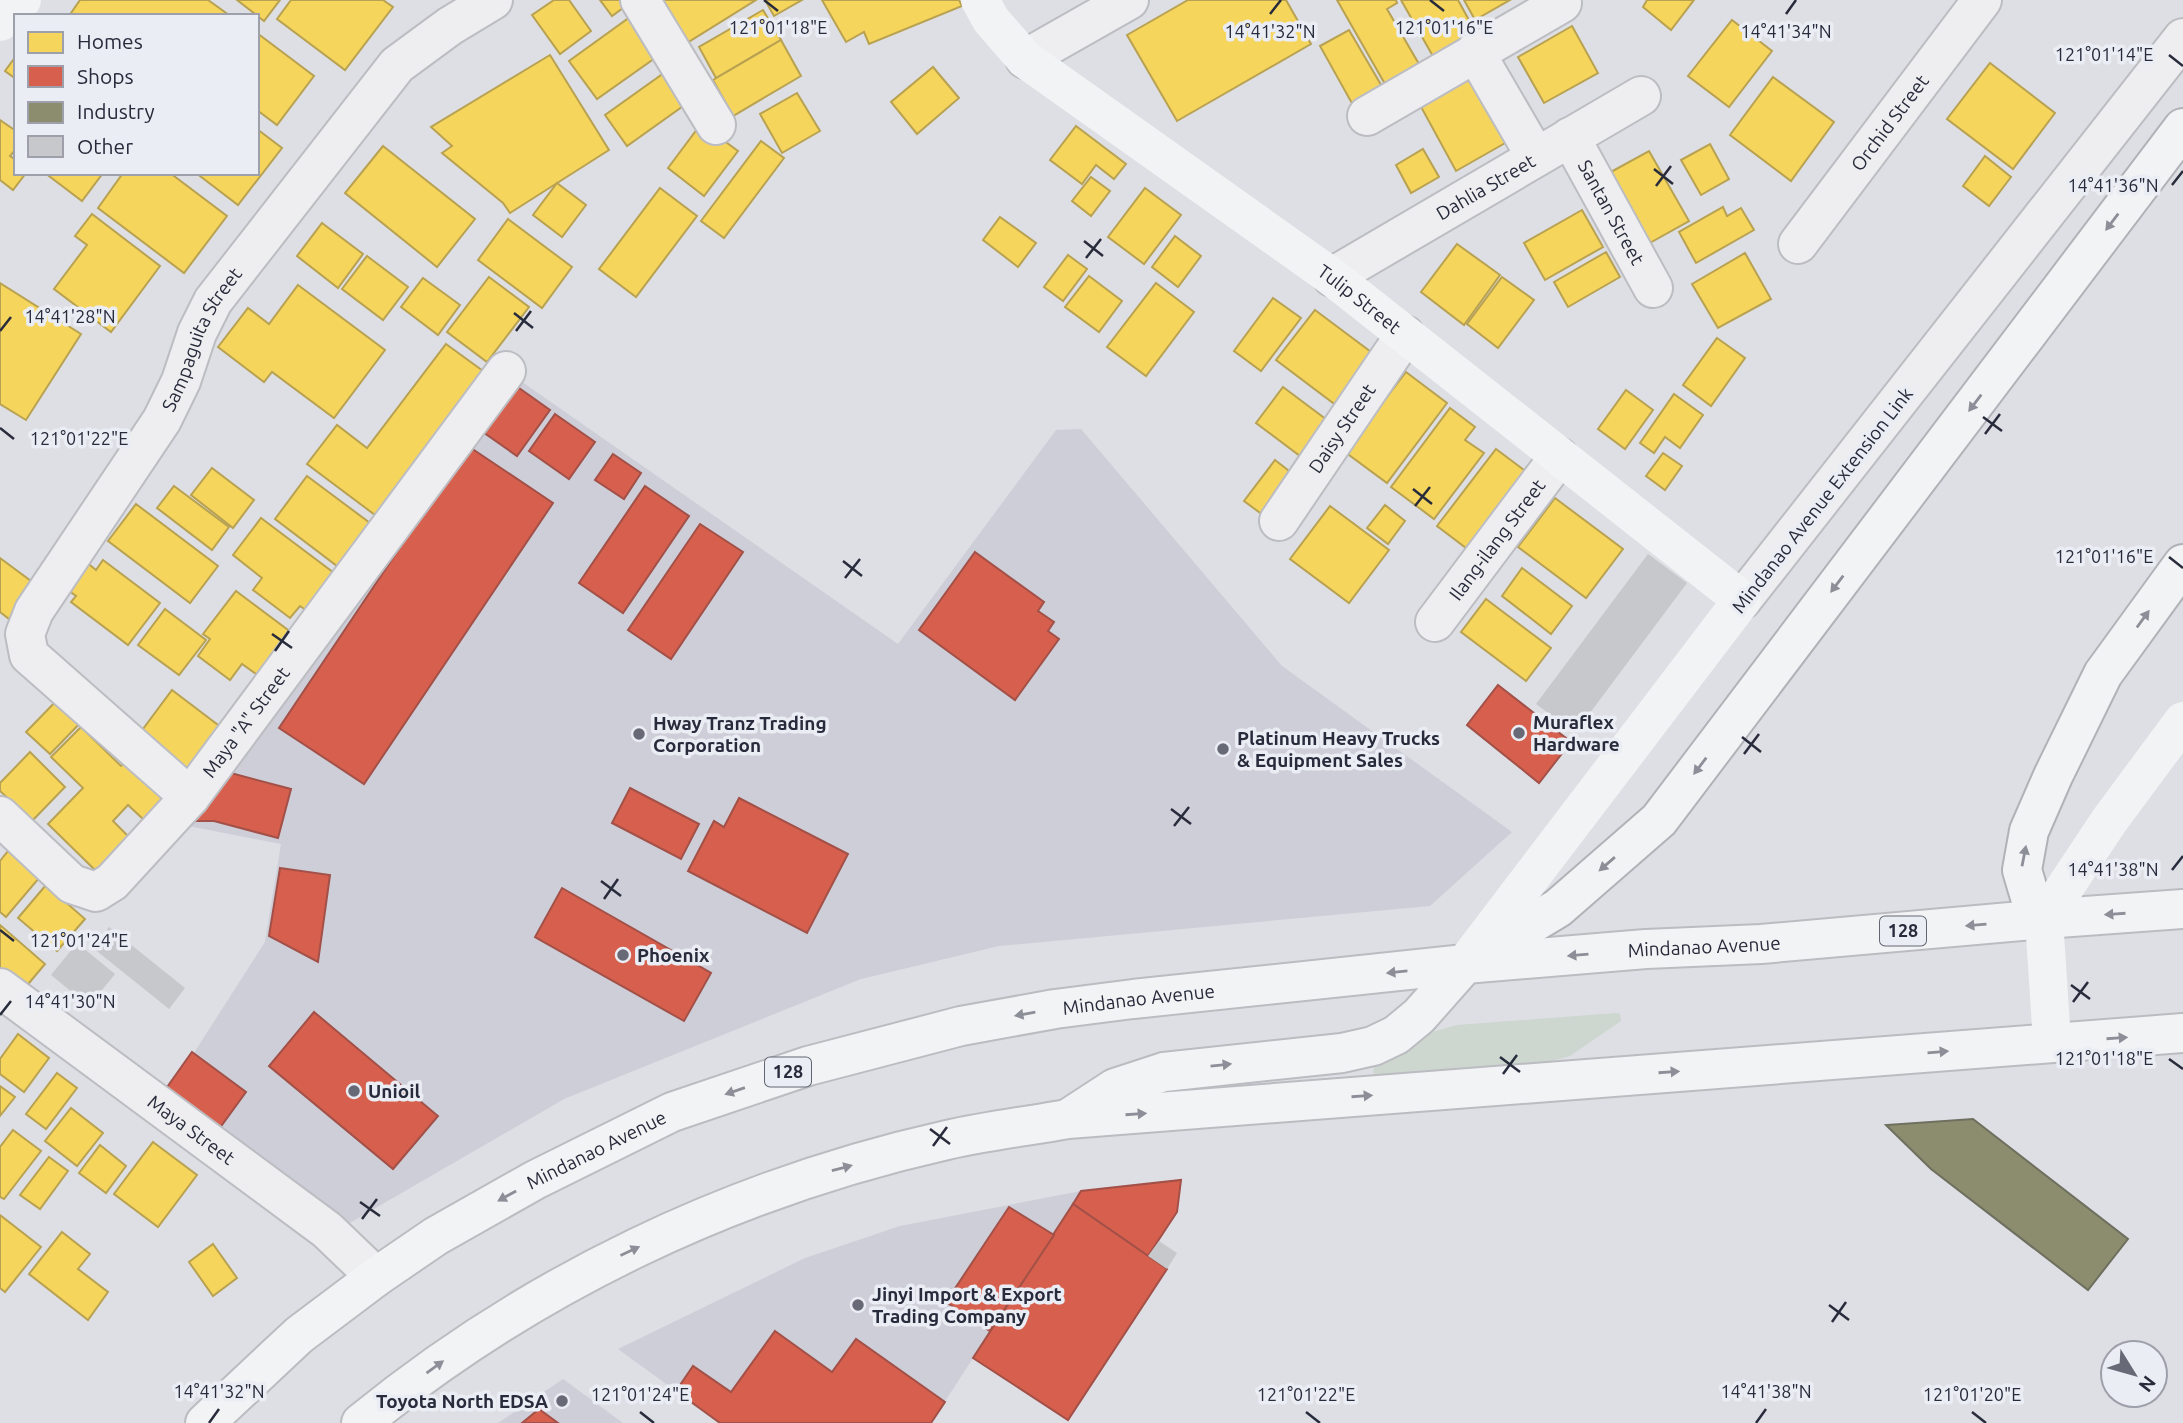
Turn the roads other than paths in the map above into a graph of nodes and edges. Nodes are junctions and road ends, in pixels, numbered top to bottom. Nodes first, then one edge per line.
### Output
1 (22, 0) edge
2 (493, 0) edge
3 (640, 0) edge
4 (980, 0) edge
5 (1129, 0) edge
6 (1982, 0) edge
7 (1562, 3) dead end
8 (0, 22) edge
9 (2183, 38) edge
10 (1475, 52) junction
11 (1025, 59) junction
12 (1641, 96) dead end
13 (1367, 116) dead end
14 (716, 125) dead end
15 (2183, 128) edge
16 (1570, 137) junction
17 (1536, 157) junction
18 (1798, 244) dead end
19 (1332, 277) junction
20 (1653, 288) dead end
21 (1405, 335) junction
22 (506, 371) dead end
23 (1559, 457) junction
24 (1279, 521) dead end
25 (2183, 564) edge
26 (1742, 600) junction
27 (1434, 622) dead end
28 (2183, 721) edge
29 (190, 797) junction
30 (0, 816) edge
31 (2183, 909) edge
32 (2044, 919) junction
33 (1465, 964) junction
34 (0, 988) edge
35 (2183, 1033) edge
36 (2052, 1042) junction
37 (1068, 1119) junction
38 (376, 1277) junction
39 (205, 1423) edge
40 (361, 1423) edge

1 - 8 main road
2 - 29 street, Sampaguita Street
3 - 14 street
4 - 11 main road, Tulip Street
5 - 11 street
6 - 18 street, Orchid Street
7 - 10 street
9 - 26 street, Mindanao Avenue Extension Link
10 - 13 street
10 - 17 street
11 - 19 main road, Tulip Street
12 - 16 street, Dahlia Street
15 -> 33 main road
16 - 17 street, Dahlia Street
16 - 20 street, Santan Street
17 - 19 street, Dahlia Street
19 - 21 main road, Tulip Street
21 - 23 main road, Tulip Street
21 - 24 street, Daisy Street
22 - 29 street, Maya "A" Street
23 - 26 main road, Tulip Street
23 - 27 street, Ilang-ilang Street
32 -> 25 main road
26 - 33 main road, Mindanao Avenue Extension Link
28 - 32 main road
29 - 30 street, Maya "A" Street
31 -> 32 main road, Mindanao Avenue / 128
32 -> 33 main road, Mindanao Avenue / 128
32 - 36 main road
37 -> 33 main road
33 -> 38 main road, Mindanao Avenue / 128
34 - 38 street, Maya Street
36 -> 35 main road
37 -> 36 main road
40 -> 37 main road
38 - 39 main road, Mindanao Avenue / 128

